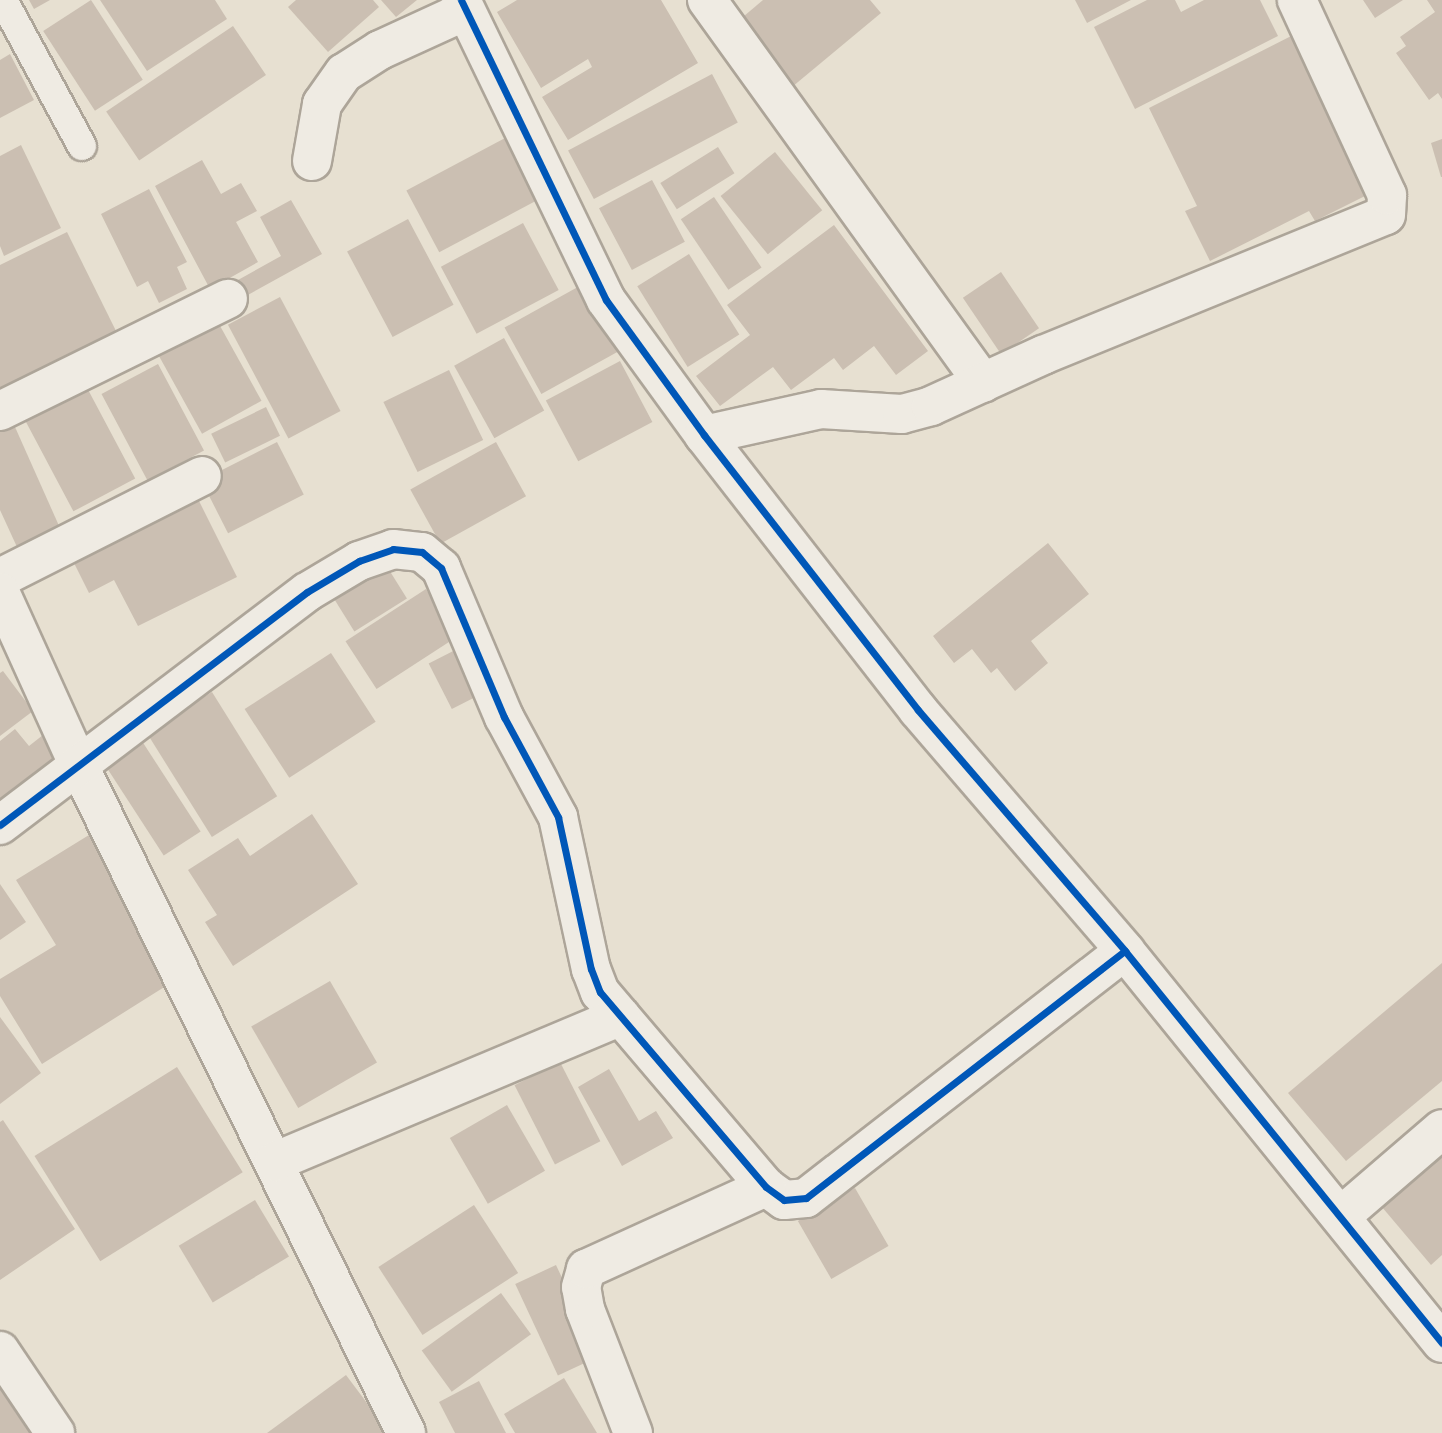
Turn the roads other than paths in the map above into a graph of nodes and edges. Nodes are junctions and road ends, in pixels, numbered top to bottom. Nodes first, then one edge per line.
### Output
1 (4, 0) edge
2 (707, 0) edge
3 (1297, 0) edge
4 (463, 6) edge
5 (82, 146) dead end
6 (312, 161) dead end
7 (228, 299) dead end
8 (983, 383) junction
9 (0, 411) edge
10 (704, 435) junction
11 (202, 476) dead end
12 (0, 578) edge
13 (0, 592) edge
14 (79, 766) junction
15 (0, 825) edge
16 (1125, 951) junction
17 (621, 1016) junction
18 (1442, 1129) edge
19 (274, 1162) junction
20 (766, 1187) junction
21 (1341, 1216) junction
22 (1442, 1343) edge
23 (0, 1351) edge
24 (54, 1433) edge
25 (406, 1433) edge
26 (633, 1433) edge

1 - 5 lane
2 - 8 street
3 - 8 street
4 - 6 street
4 - 10 street
7 - 9 street
8 - 10 street
10 - 16 street
11 - 12 street
13 - 14 street
14 - 15 street
14 - 17 street
14 - 19 street
16 - 20 street
16 - 21 street
17 - 19 street
17 - 20 street
18 - 21 street
19 - 25 street
20 - 26 street
21 - 22 street
23 - 24 street

